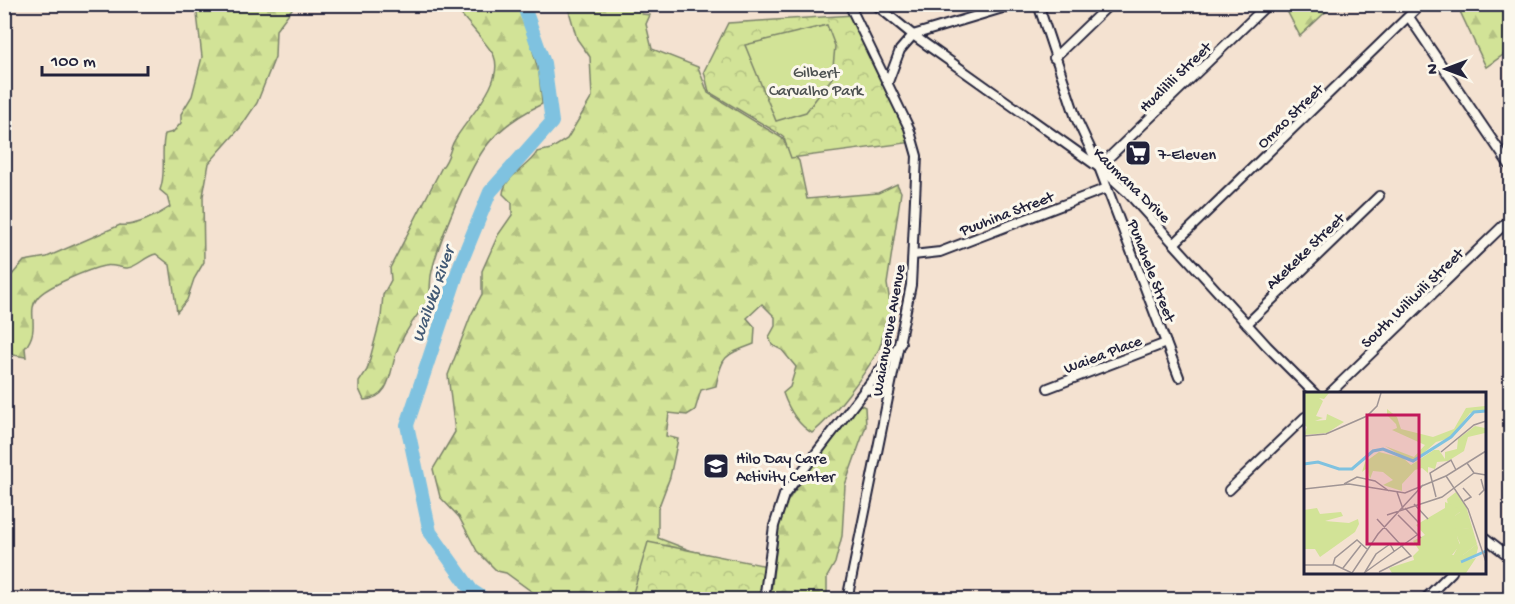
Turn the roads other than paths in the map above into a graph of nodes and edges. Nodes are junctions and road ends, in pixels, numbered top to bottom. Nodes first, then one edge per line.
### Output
1 (849, 4) edge
2 (875, 4) edge
3 (1016, 4) edge
4 (1038, 4) edge
5 (1110, 4) edge
6 (1268, 4) edge
7 (1421, 4) edge
8 (1409, 17) junction
9 (913, 35) junction
10 (1054, 58) junction
11 (888, 82) junction
12 (1076, 118) junction
13 (1071, 146) junction
14 (1510, 165) edge
15 (1099, 167) junction
16 (1107, 188) junction
17 (1379, 196) dead end
18 (1510, 219) edge
19 (1175, 243) junction
20 (913, 255) junction
21 (1247, 324) junction
22 (901, 343) junction
23 (1166, 343) junction
24 (1179, 377) dead end
25 (1047, 388) dead end
26 (864, 389) junction
27 (1313, 392) edge
28 (1331, 392) edge
29 (890, 393) junction
30 (1304, 418) edge
31 (1228, 490) dead end
32 (1485, 539) edge
33 (1510, 557) edge
34 (1451, 574) edge
35 (764, 600) edge
36 (848, 600) edge
37 (1424, 600) edge

1 - 11 street, Waianuenue Avenue
2 - 9 street, Kaumana Drive
3 - 9 street
4 - 10 street, Punahele Street
5 - 10 street
6 - 15 street, Hualilili Street
7 - 8 street, Omao Street
8 - 14 street
8 - 19 street, Omao Street
9 - 11 street
9 - 13 street, Kaumana Drive
10 - 12 street, Punahele Street
11 - 20 street, Waianuenue Avenue
12 - 13 street
12 - 15 street, Punahele Street
13 - 15 street, Kaumana Drive
15 - 16 street, Punahele Street
15 - 19 street, Kaumana Drive
16 - 20 street, Puuhina Street
16 - 23 street, Punahele Street
17 - 21 street, Akekeke Street
18 - 28 street, South Wiliwili Street
19 - 21 street, Kaumana Drive
20 - 22 street, Waianuenue Avenue
21 - 27 street, Kaumana Drive
22 - 26 street
22 - 29 street, Waianuenue Avenue
23 - 24 street, Punahele Street
23 - 25 street, Waiea Place
26 - 29 street
26 - 35 street
29 - 36 street, Waianuenue Avenue
30 - 31 street
32 - 33 street
34 - 37 street

